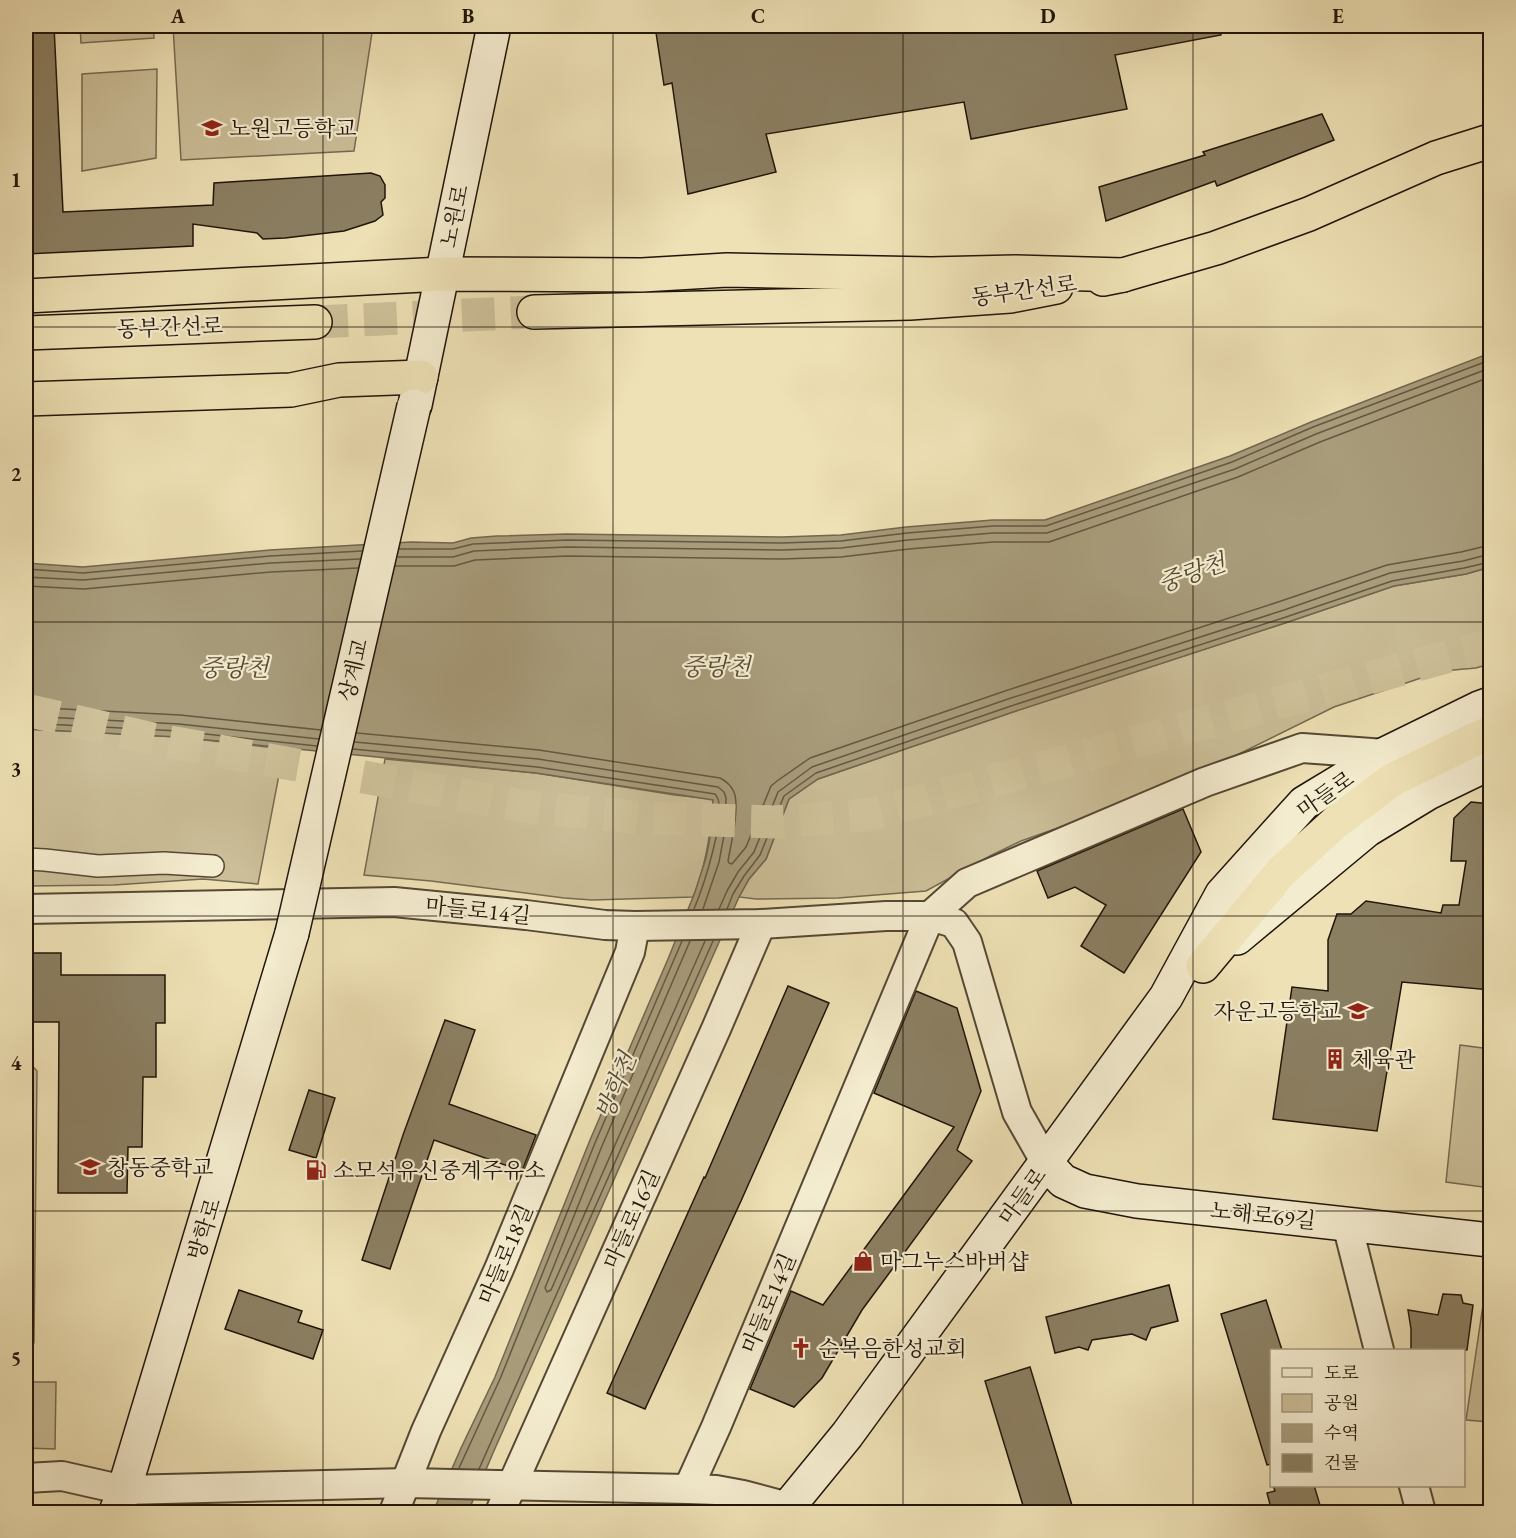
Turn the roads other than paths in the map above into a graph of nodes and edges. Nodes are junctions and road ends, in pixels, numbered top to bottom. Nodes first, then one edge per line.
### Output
1 (494, 26) edge
2 (1491, 141) edge
3 (442, 274) junction
4 (1124, 275) junction
5 (26, 296) edge
6 (534, 312) tunnel mouth
7 (315, 322) tunnel mouth
8 (26, 333) edge
9 (418, 392) junction
10 (26, 399) edge
11 (1491, 704) edge
12 (1491, 733) edge
13 (1384, 754) junction
14 (1491, 763) edge
15 (26, 859) edge
16 (213, 866) dead end
17 (26, 909) edge
18 (930, 916) junction
19 (754, 924) junction
20 (635, 926) junction
21 (292, 933) joint
22 (1203, 966) junction
23 (1166, 997) junction
24 (1046, 1163) junction
25 (1347, 1224) junction
26 (1491, 1240) edge
27 (1379, 1349) edge
28 (26, 1478) edge
29 (416, 1484) junction
30 (1415, 1487) edge
31 (688, 1489) junction
32 (504, 1495) edge
33 (120, 1501) edge
34 (786, 1510) edge
35 (394, 1512) edge
36 (1421, 1512) edge

1 - 3 main road, 노원로
2 - 4 highway, 동부간선로
3 - 4 highway
3 - 5 highway
3 - 9 main road, 노원로
4 - 6 highway, 동부간선로
7 - 8 highway, 동부간선로
9 - 10 highway
9 - 21 main road, 상계교, bridge
11 - 13 main road, 마들로
12 - 22 highway
13 - 18 street
13 - 23 main road, 마들로
14 - 22 main road, 마들로
15 - 16 street
17 - 20 street, 마들로14길
18 - 19 street, 마들로14길
18 - 24 street, 마들로14길
18 - 31 street, 마들로14길
19 - 20 street, 마들로14길
19 - 32 street, 마들로16길
20 - 29 street, 마들로18길
21 - 33 main road, 방학로
22 - 23 main road, 마들로
23 - 24 main road, 마들로
24 - 25 main road, 노해로69길
24 - 34 main road, 마들로
25 - 26 main road, 노해로69길
25 - 27 street
28 - 33 street
29 - 32 street, 마들로
29 - 33 street
29 - 35 street, 마들로18길
30 - 36 street
31 - 32 street, 마들로
31 - 34 street, 마들로

